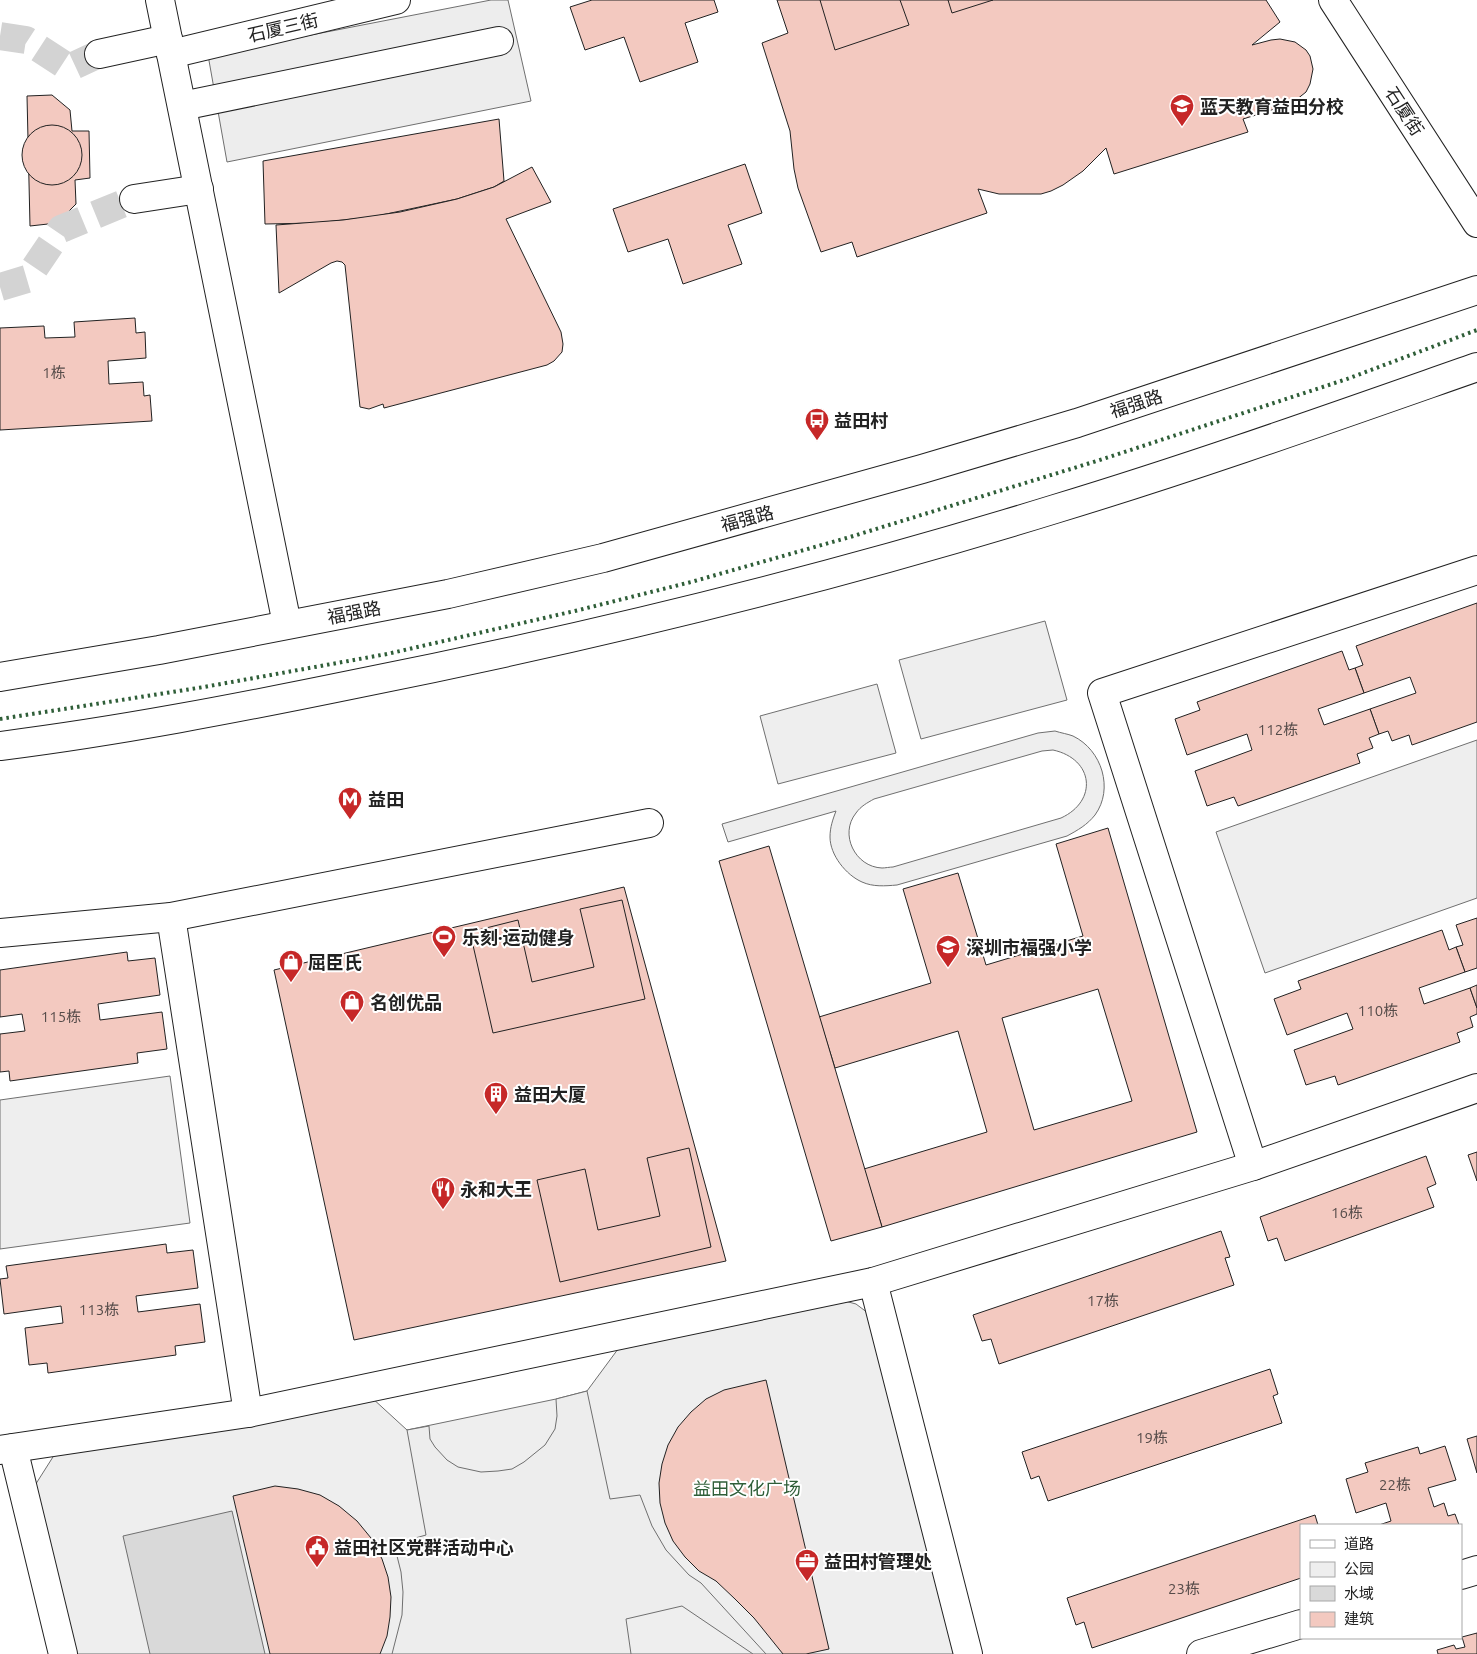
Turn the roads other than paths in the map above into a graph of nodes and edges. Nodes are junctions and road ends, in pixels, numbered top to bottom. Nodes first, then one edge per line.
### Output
1 (160, 0) edge
2 (396, 0) edge
3 (1333, 0) edge
4 (499, 41) dead end
5 (170, 47) junction
6 (99, 54) tunnel mouth
7 (182, 106) junction
8 (199, 189) junction
9 (134, 199) tunnel mouth
10 (1477, 223) edge
11 (1477, 290) edge
12 (1477, 367) edge
13 (1477, 570) edge
14 (287, 624) junction
15 (0, 678) edge
16 (0, 746) edge
17 (650, 823) dead end
18 (170, 917) junction
19 (0, 933) edge
20 (1477, 1088) edge
21 (1253, 1166) junction
22 (873, 1282) junction
23 (248, 1413) junction
24 (7, 1449) edge
25 (1477, 1570) edge
26 (1462, 1575) edge
27 (1300, 1624) edge
28 (63, 1654) edge
29 (968, 1654) edge
30 (1201, 1654) edge

1 - 5 street
2 - 5 street, 石厦三街
3 - 10 street, 石厦街
4 - 7 street
5 - 6 street, 石厦三街
5 - 7 street
7 - 8 street
8 - 9 street
8 - 14 street
11 - 14 street, 福强路
12 - 16 street
13 - 21 street
14 - 15 street, 福强路
17 - 18 street
18 - 19 street
18 - 23 street
20 - 21 street
21 - 22 street
22 - 23 street
22 - 29 street
23 - 24 street
24 - 28 street
25 - 26 street
27 - 30 street

